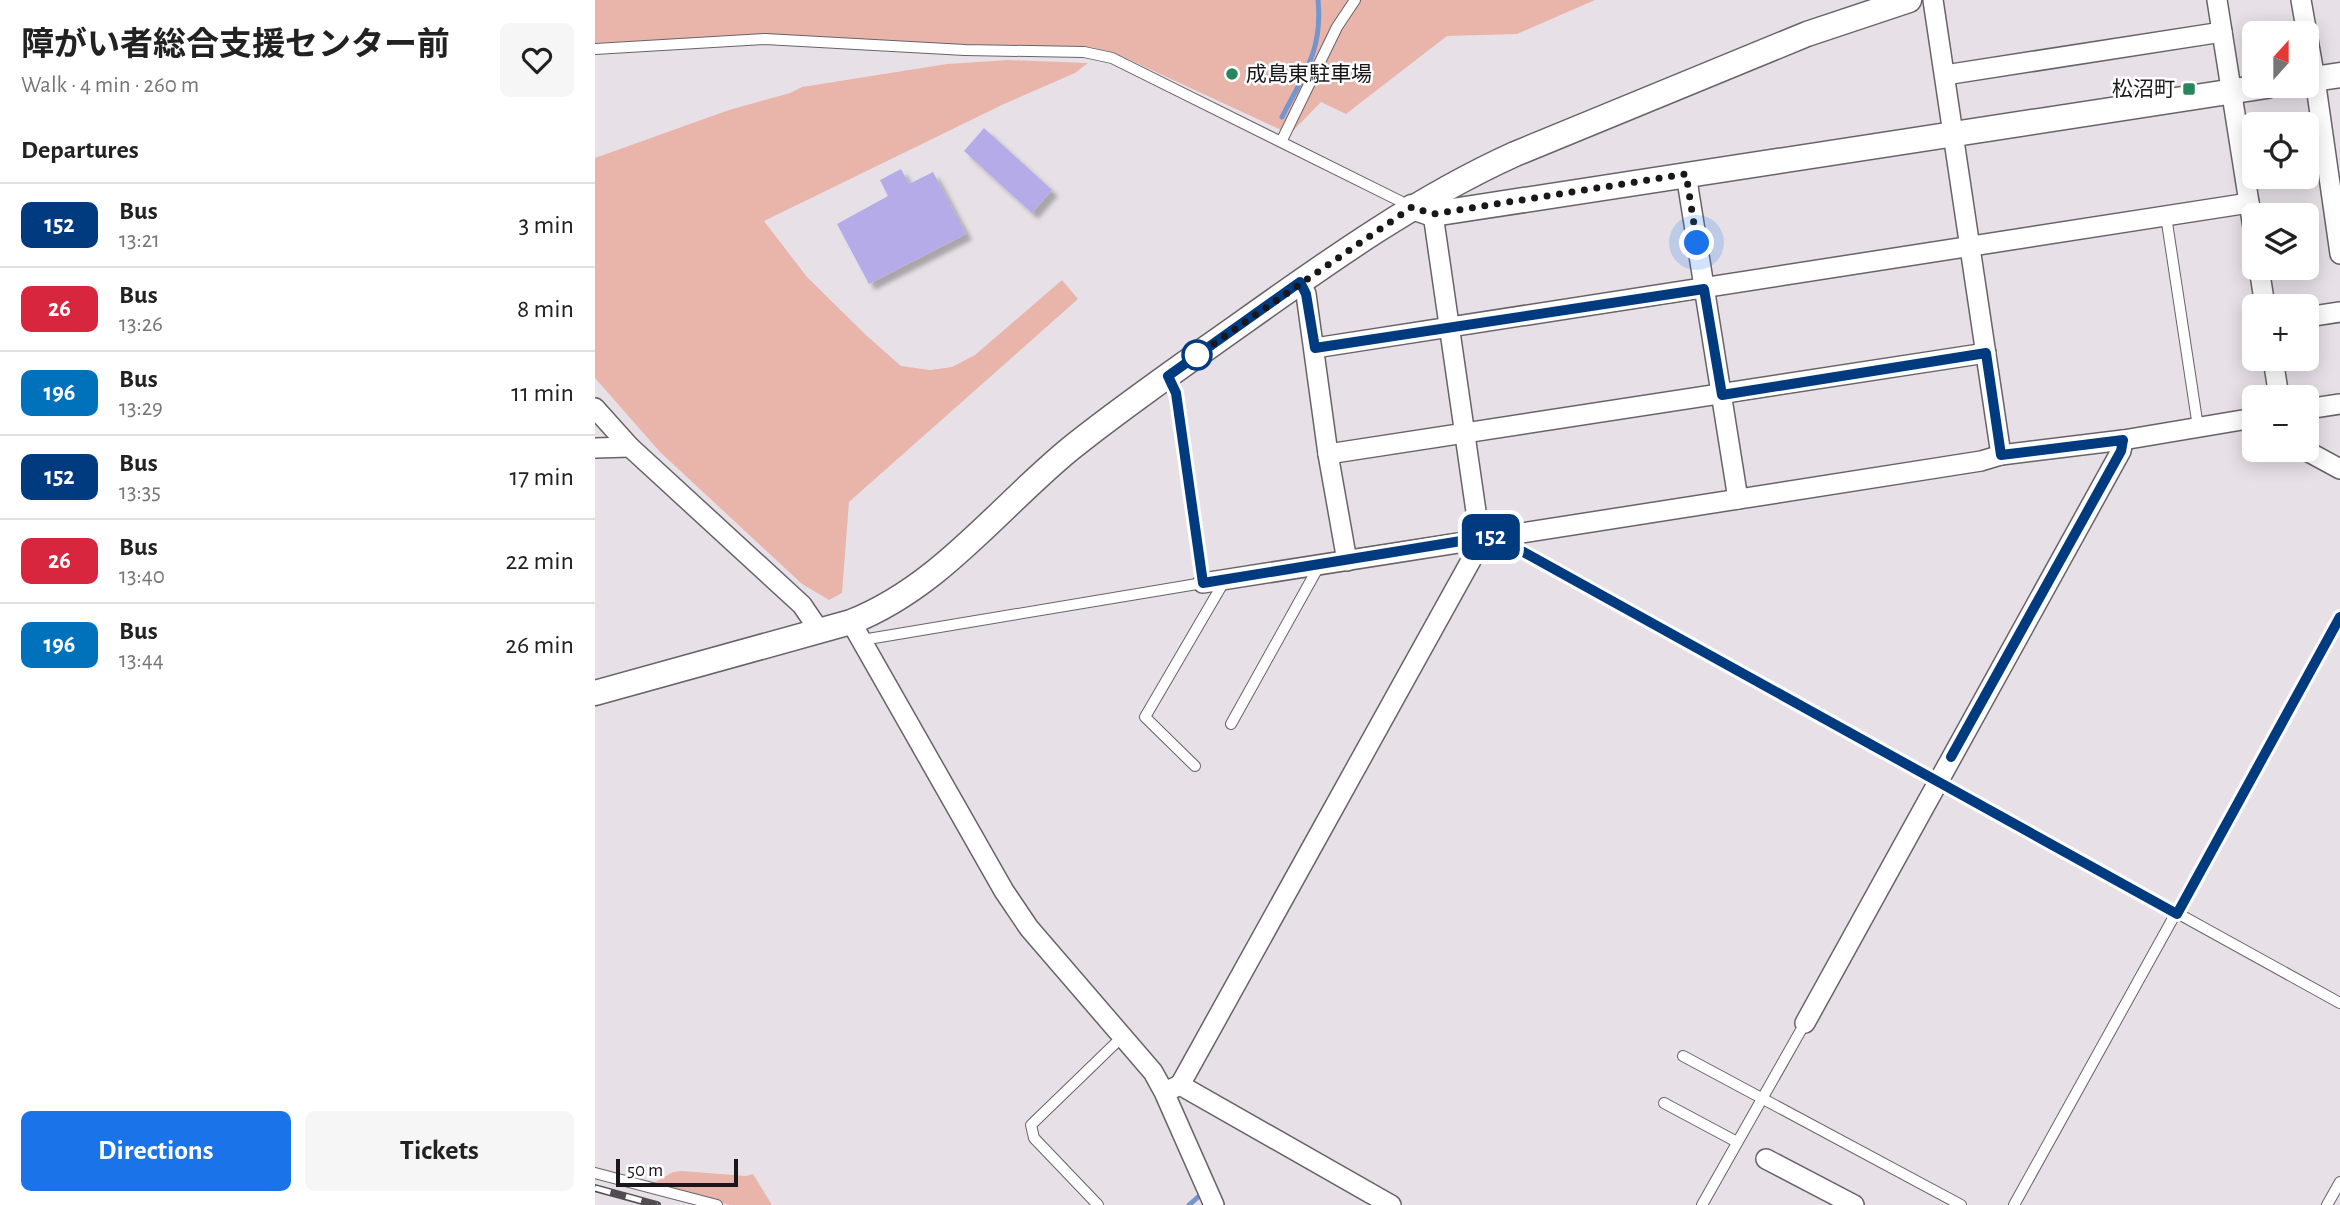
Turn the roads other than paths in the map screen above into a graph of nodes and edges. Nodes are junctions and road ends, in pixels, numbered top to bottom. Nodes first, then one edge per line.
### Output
1 (1355, 0) edge
2 (1909, 0) edge
3 (1933, 0) edge
4 (2217, 0) edge
5 (2301, 0) edge
6 (2304, 21) edge
7 (2222, 32) junction
8 (595, 49) edge
9 (1945, 75) junction
10 (2340, 75) edge
11 (2319, 79) edge
12 (2242, 89) edge
13 (2233, 90) junction
14 (2316, 98) edge
15 (1953, 133) junction
16 (1282, 140) junction
17 (2334, 167) edge
18 (1686, 174) junction
19 (2249, 203) edge
20 (2242, 204) edge
21 (1422, 210) junction
22 (2166, 216) junction
23 (1971, 245) junction
24 (2340, 254) edge
25 (1300, 282) junction
26 (1704, 289) junction
27 (2340, 312) edge
28 (2319, 315) edge
29 (1450, 327) junction
30 (1315, 348) junction
31 (1986, 353) junction
32 (1168, 376) junction
33 (1722, 395) junction
34 (2340, 404) edge
35 (2319, 407) edge
36 (595, 408) edge
37 (2242, 420) edge
38 (2198, 427) junction
39 (1465, 434) junction
40 (2123, 440) junction
41 (630, 447) junction
42 (595, 448) edge
43 (1328, 454) junction
44 (2001, 455) junction
45 (2319, 458) edge
46 (2340, 469) edge
47 (1738, 499) junction
48 (1504, 534) junction
49 (1480, 539) junction
50 (1347, 561) junction
51 (1319, 565) junction
52 (1225, 580) junction
53 (1203, 583) junction
54 (2340, 617) edge
55 (818, 630) junction
56 (857, 631) junction
57 (595, 694) edge
58 (1231, 724) dead end
59 (1195, 766) dead end
60 (1938, 781) junction
61 (2177, 914) junction
62 (2340, 1003) edge
63 (1805, 1023) joint
64 (1123, 1036) junction
65 (1683, 1056) dead end
66 (1172, 1089) junction
67 (1762, 1097) junction
68 (1664, 1102) dead end
69 (1737, 1142) junction
70 (1766, 1159) dead end
71 (595, 1173) edge
72 (2340, 1182) edge
73 (717, 1205) edge
74 (1098, 1205) edge
75 (1213, 1205) edge
76 (1391, 1205) edge
77 (1702, 1205) edge
78 (1854, 1205) edge
79 (1961, 1205) edge
80 (2014, 1205) edge
81 (2327, 1205) edge

1 - 16 lane
2 - 21 street
3 - 9 street
4 - 7 street
5 - 6 street
7 - 9 street
7 - 13 street
8 - 16 lane
9 - 15 street
10 - 11 street
12 - 13 street
13 - 15 street
13 - 19 street
14 - 17 street
15 - 18 street
15 - 23 street
16 - 21 lane
17 - 24 street
18 - 21 street
18 - 26 street
20 - 22 street
21 - 25 street
21 - 29 street
22 - 23 street
22 - 38 lane
23 - 26 street
23 - 31 street
25 - 30 street
25 - 32 street
26 - 29 street
26 - 33 street
27 - 28 street
29 - 30 street
29 - 39 street
30 - 43 street
31 - 33 street
31 - 44 street
32 - 53 lane
32 - 56 street
33 - 39 street
33 - 47 street
34 - 35 street
36 - 41 street
37 - 38 street
38 - 40 street
39 - 43 street
39 - 49 street
40 - 44 street
40 - 60 street
41 - 42 street
41 - 55 street
43 - 50 street
44 - 47 street
45 - 46 street
47 - 48 street
48 - 49 street
48 - 60 lane
49 - 50 street
49 - 66 street
50 - 51 street
51 - 52 street
51 - 58 lane
52 - 53 street
52 - 59 lane
53 - 56 lane
54 - 61 lane
55 - 56 street
55 - 57 street
56 - 64 street
60 - 61 lane
60 - 63 street
61 - 62 lane
61 - 80 lane
63 - 67 lane
64 - 66 street
64 - 74 lane
65 - 67 lane
66 - 75 street
66 - 76 street
67 - 69 lane
67 - 79 lane
68 - 69 lane
69 - 77 lane
70 - 78 street
71 - 73 lane
72 - 81 lane

